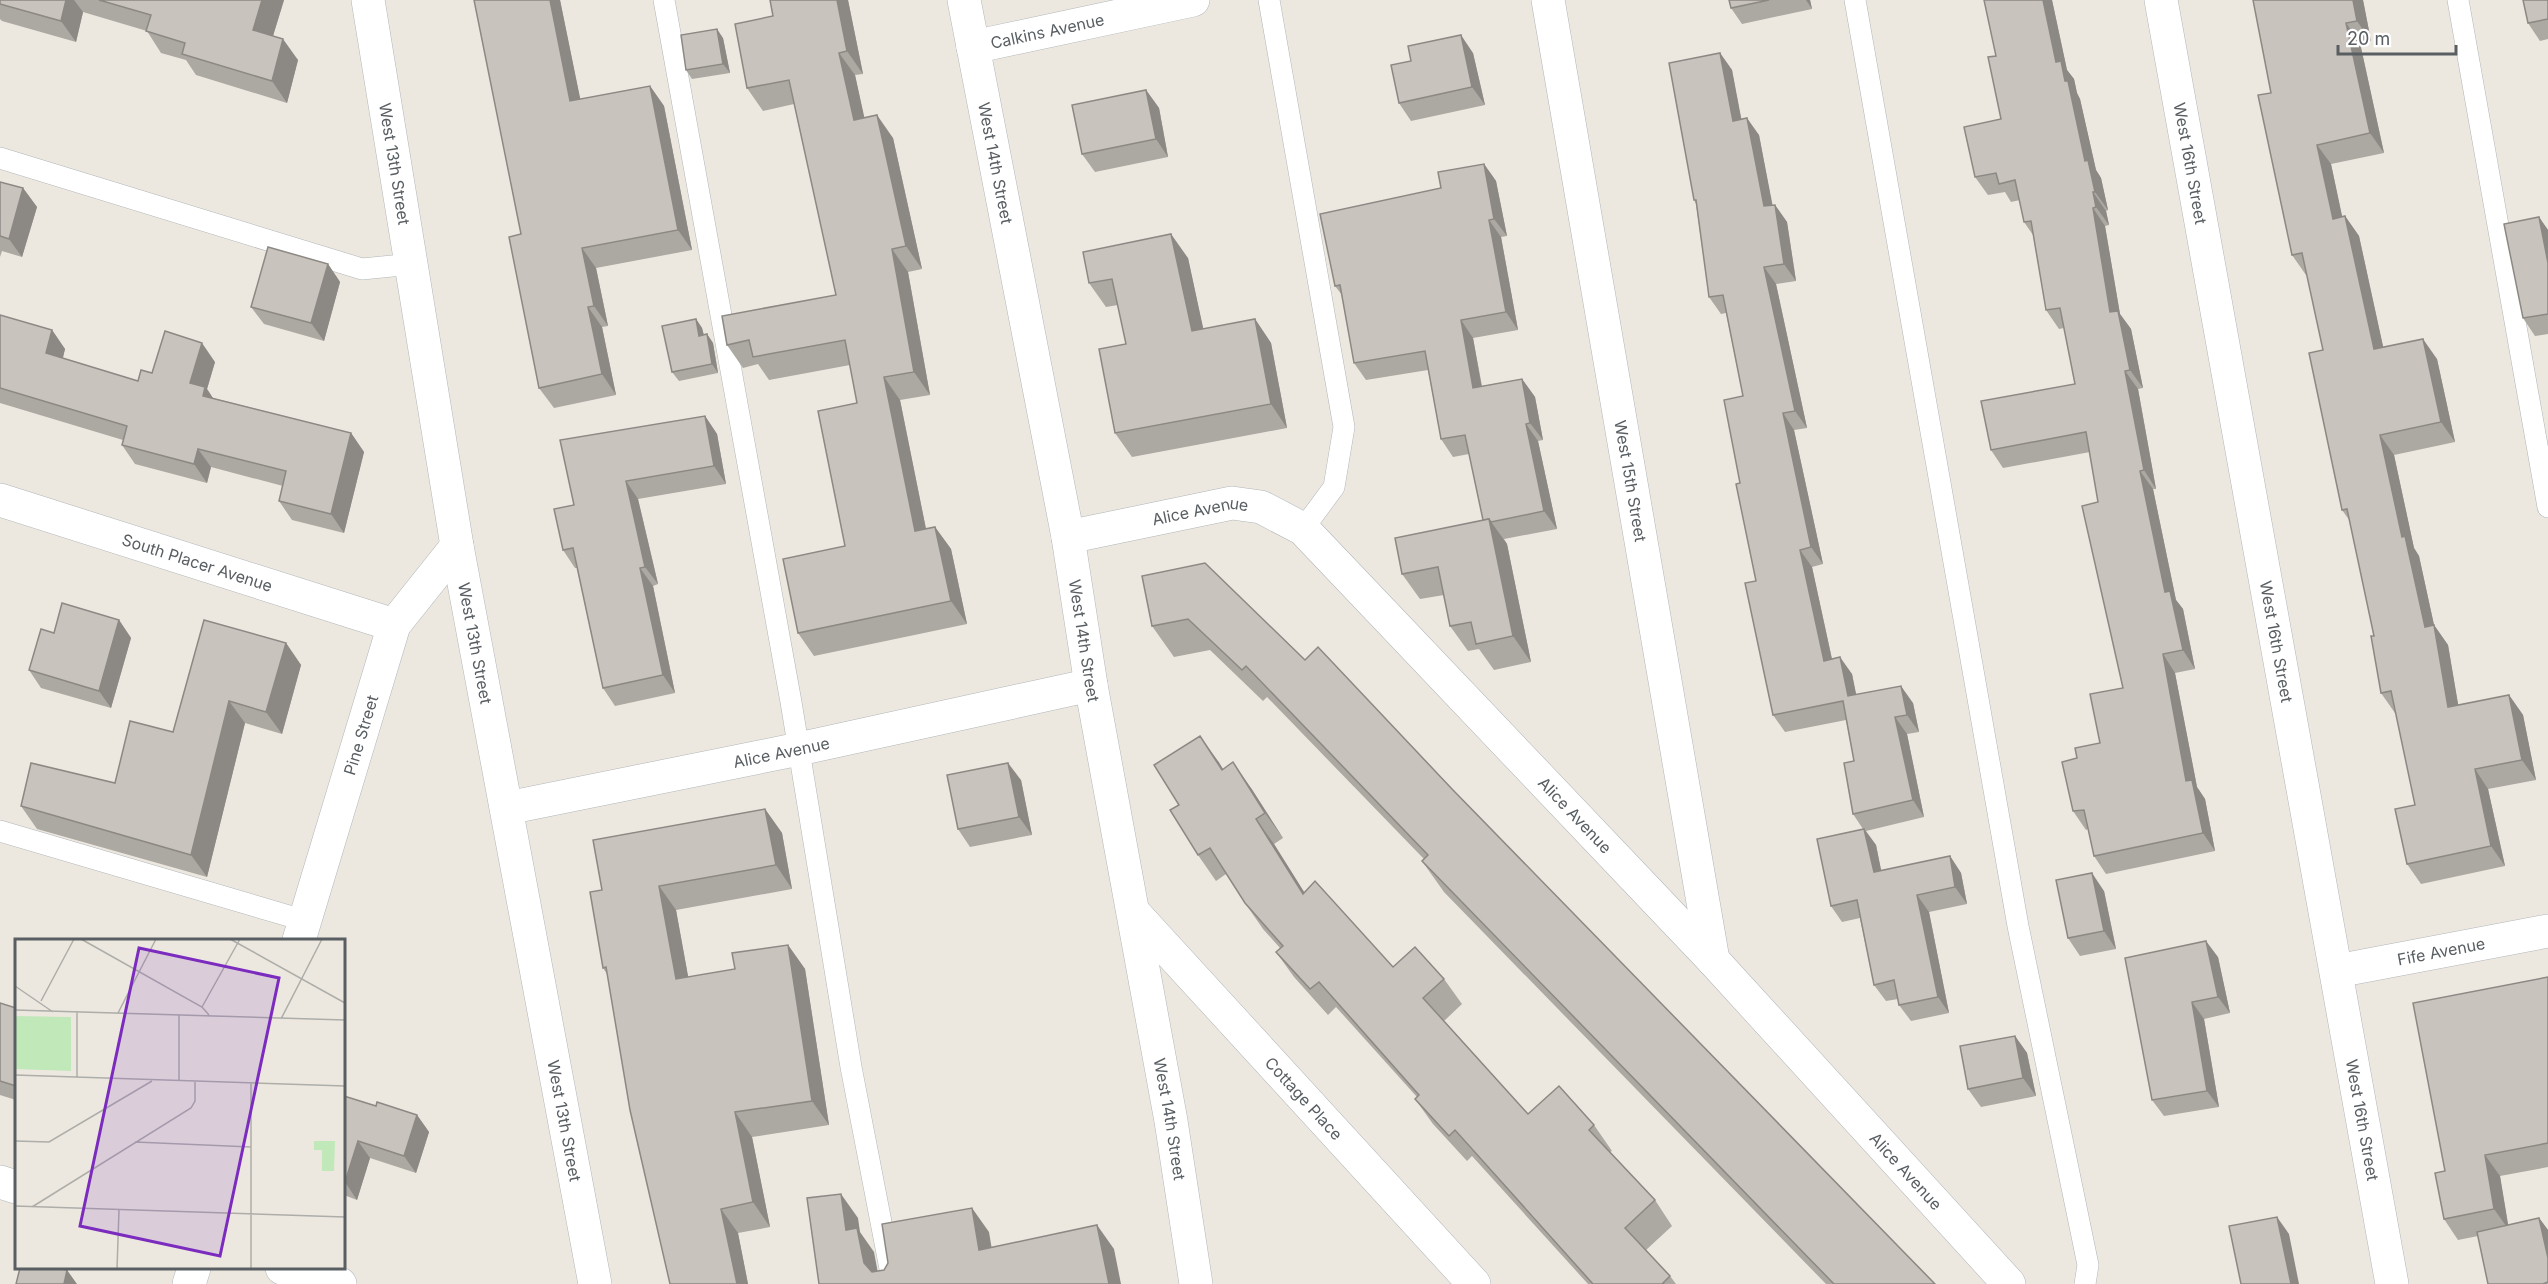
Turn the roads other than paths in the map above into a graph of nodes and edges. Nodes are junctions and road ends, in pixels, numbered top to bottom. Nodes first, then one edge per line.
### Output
1 (368, 0) edge
2 (664, 0) edge
3 (964, 0) edge
4 (1193, 0) edge
5 (1269, 0) edge
6 (1548, 0) edge
7 (1856, 0) edge
8 (2161, 0) edge
9 (2458, 0) edge
10 (973, 46) junction
11 (0, 158) edge
12 (412, 264) junction
13 (0, 500) edge
14 (2548, 507) edge
15 (1304, 529) junction
16 (1068, 537) junction
17 (457, 546) junction
18 (394, 625) junction
19 (1091, 685) junction
20 (798, 749) junction
21 (507, 808) junction
22 (0, 831) edge
23 (1135, 914) junction
24 (302, 931) edge
25 (2548, 931) edge
26 (1713, 960) junction
27 (2337, 971) junction
28 (0, 1182) edge
29 (15, 1187) edge
30 (194, 1269) edge
31 (286, 1269) edge
32 (189, 1284) edge
33 (340, 1284) edge
34 (595, 1284) edge
35 (893, 1284) edge
36 (1196, 1284) edge
37 (1474, 1284) edge
38 (2009, 1284) edge
39 (2085, 1284) edge
40 (2392, 1284) edge

1 - 12 street, West 13th Street
2 - 20 lane
3 - 10 street, West 14th Street
4 - 10 street, Calkins Avenue
5 - 15 lane
6 - 26 street, West 15th Street
7 - 39 lane
8 - 27 street, West 16th Street
9 - 14 lane
10 - 16 street, West 14th Street
11 - 12 lane
12 - 17 street, West 13th Street
13 - 18 street, South Placer Avenue
15 - 16 street, Alice Avenue
15 - 26 street, Alice Avenue
16 - 19 street, West 14th Street
17 - 18 street, Pine Street
17 - 21 street, West 13th Street
18 - 24 street, Pine Street
19 - 20 street, Alice Avenue
19 - 23 street, West 14th Street
20 - 21 street, Alice Avenue
20 - 35 lane
21 - 34 street, West 13th Street
22 - 24 lane
23 - 36 street, West 14th Street
23 - 37 street, Cottage Place
25 - 27 street, Fife Avenue
26 - 38 street, Alice Avenue
27 - 40 street, West 16th Street
28 - 29 street
30 - 32 street
31 - 33 street

